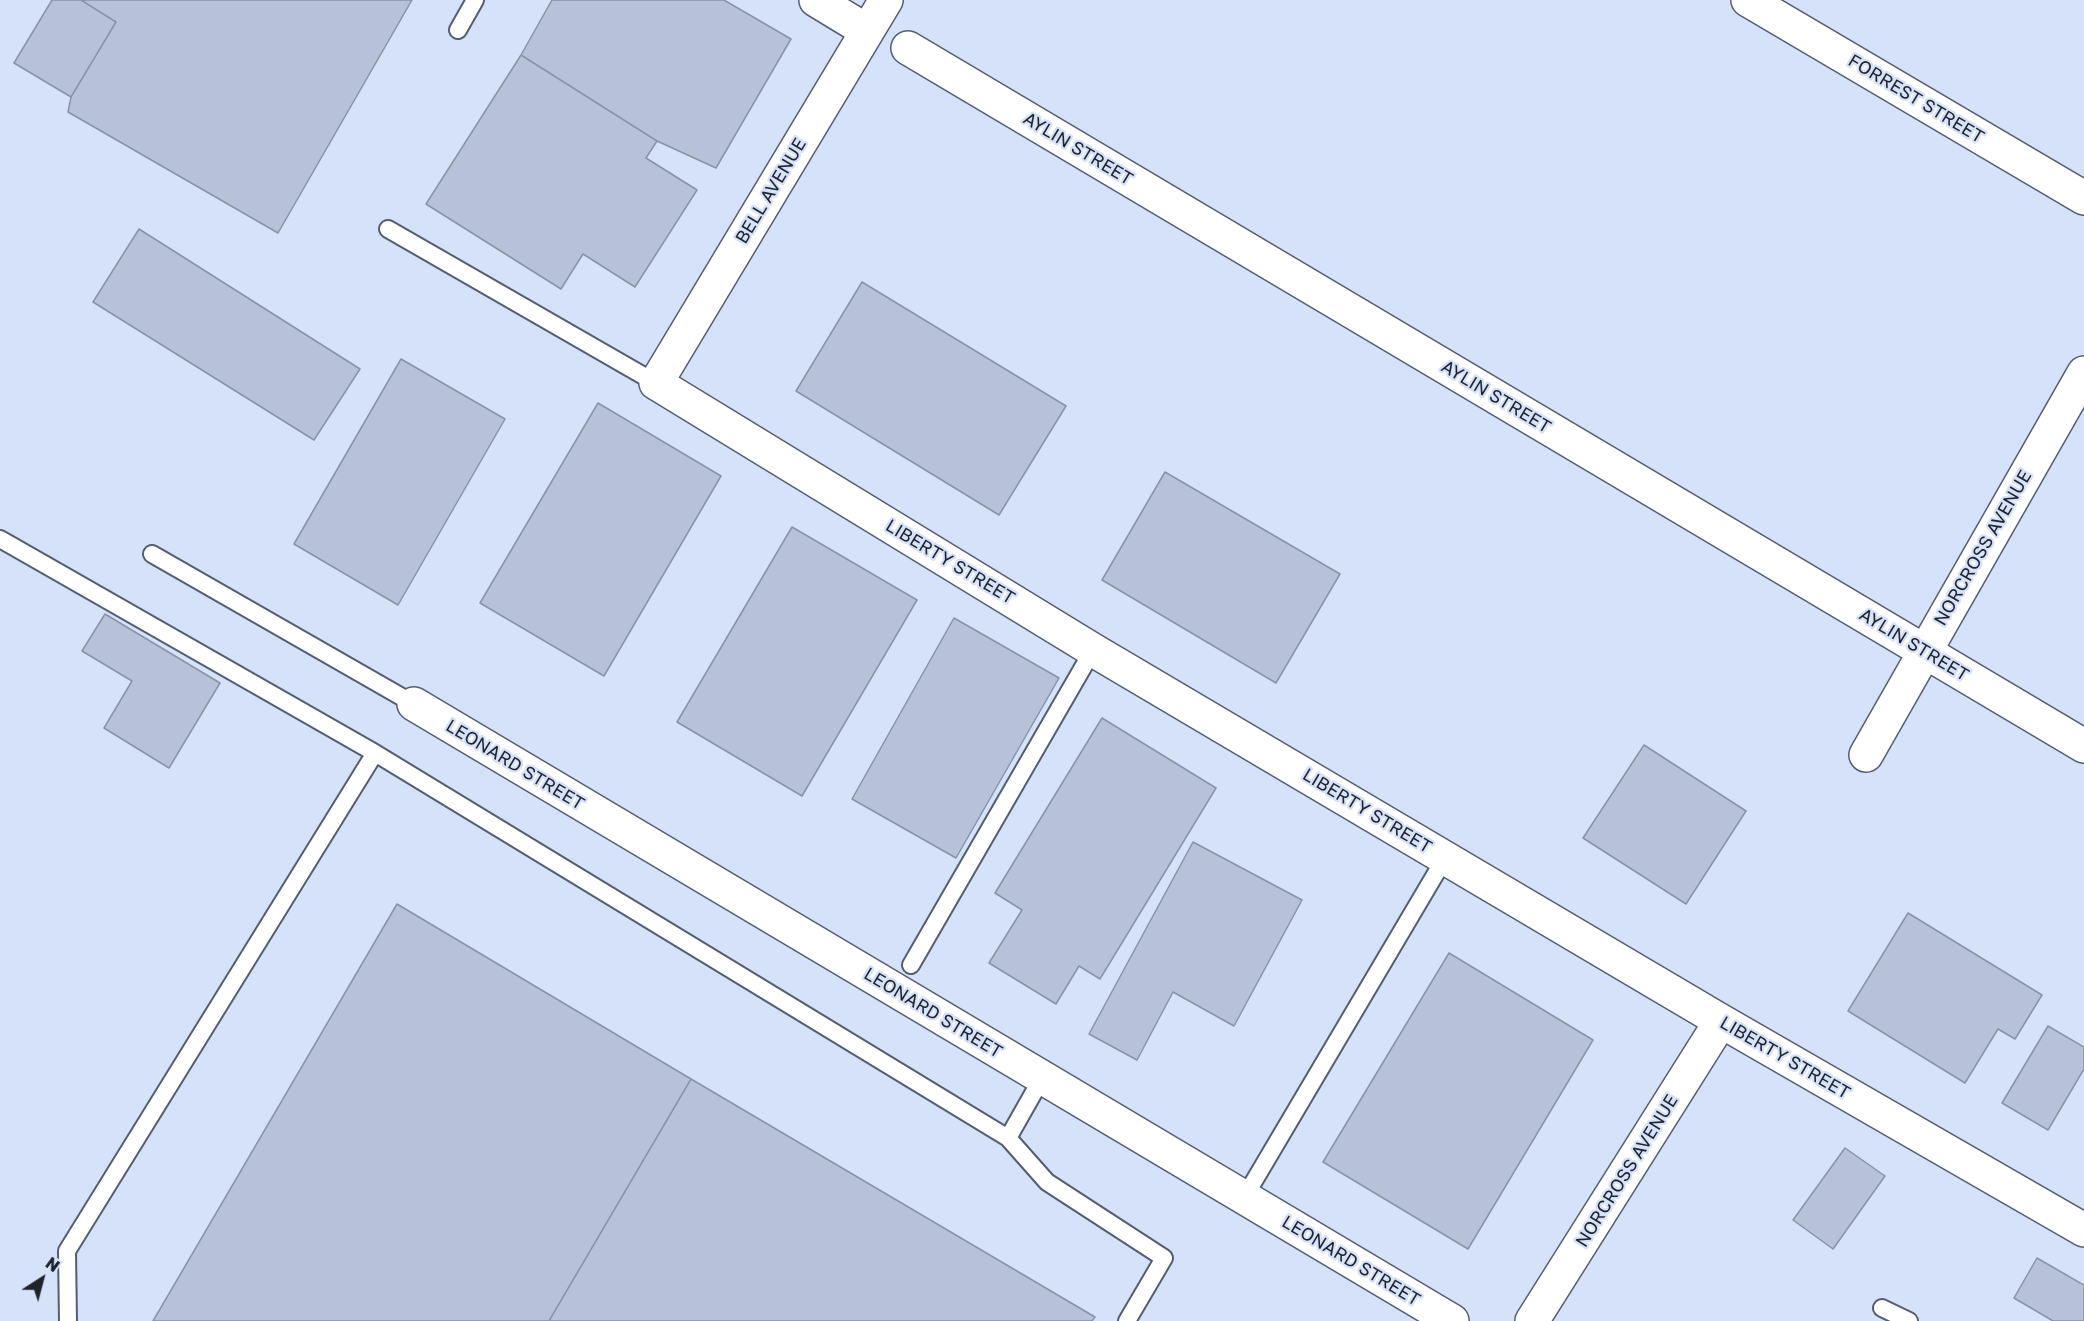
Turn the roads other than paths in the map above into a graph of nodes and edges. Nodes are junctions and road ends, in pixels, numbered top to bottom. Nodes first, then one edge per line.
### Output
1 (475, 0) edge
2 (816, 0) edge
3 (885, 0) edge
4 (1748, 0) edge
5 (458, 30) dead end
6 (867, 31) junction
7 (908, 48) dead end
8 (2084, 198) edge
9 (388, 229) dead end
10 (2084, 373) edge
11 (656, 382) junction
12 (0, 539) edge
13 (152, 554) dead end
14 (1093, 650) junction
15 (1924, 651) junction
16 (414, 705) joint
17 (2084, 746) edge
18 (375, 753) junction
19 (1866, 755) dead end
20 (1445, 858) junction
21 (911, 965) dead end
22 (1721, 1021) junction
23 (1042, 1078) junction
24 (1008, 1138) junction
25 (1244, 1198) junction
26 (2084, 1230) edge
27 (1882, 1308) dead end
28 (68, 1321) edge
29 (1127, 1321) edge
30 (1452, 1321) edge
31 (1532, 1321) edge
32 (1909, 1321) edge

1 - 5 lane
2 - 6 street
3 - 6 street, BELL AVENUE
4 - 8 street, FORREST STREET
6 - 11 street, BELL AVENUE
7 - 15 street, AYLIN STREET
9 - 11 lane
10 - 15 street, NORCROSS AVENUE
11 - 14 street, LIBERTY STREET
12 - 18 lane
13 - 16 lane
14 - 20 street, LIBERTY STREET
14 - 21 lane
15 - 17 street, AYLIN STREET
15 - 19 street, NORCROSS AVENUE
16 - 23 street, LEONARD STREET
18 - 24 lane
18 - 28 lane
20 - 22 street, LIBERTY STREET
20 - 25 lane
22 - 26 street, LIBERTY STREET
22 - 31 street, NORCROSS AVENUE
23 - 24 lane
23 - 25 street, LEONARD STREET
24 - 29 lane
25 - 30 street, LEONARD STREET
27 - 32 lane

